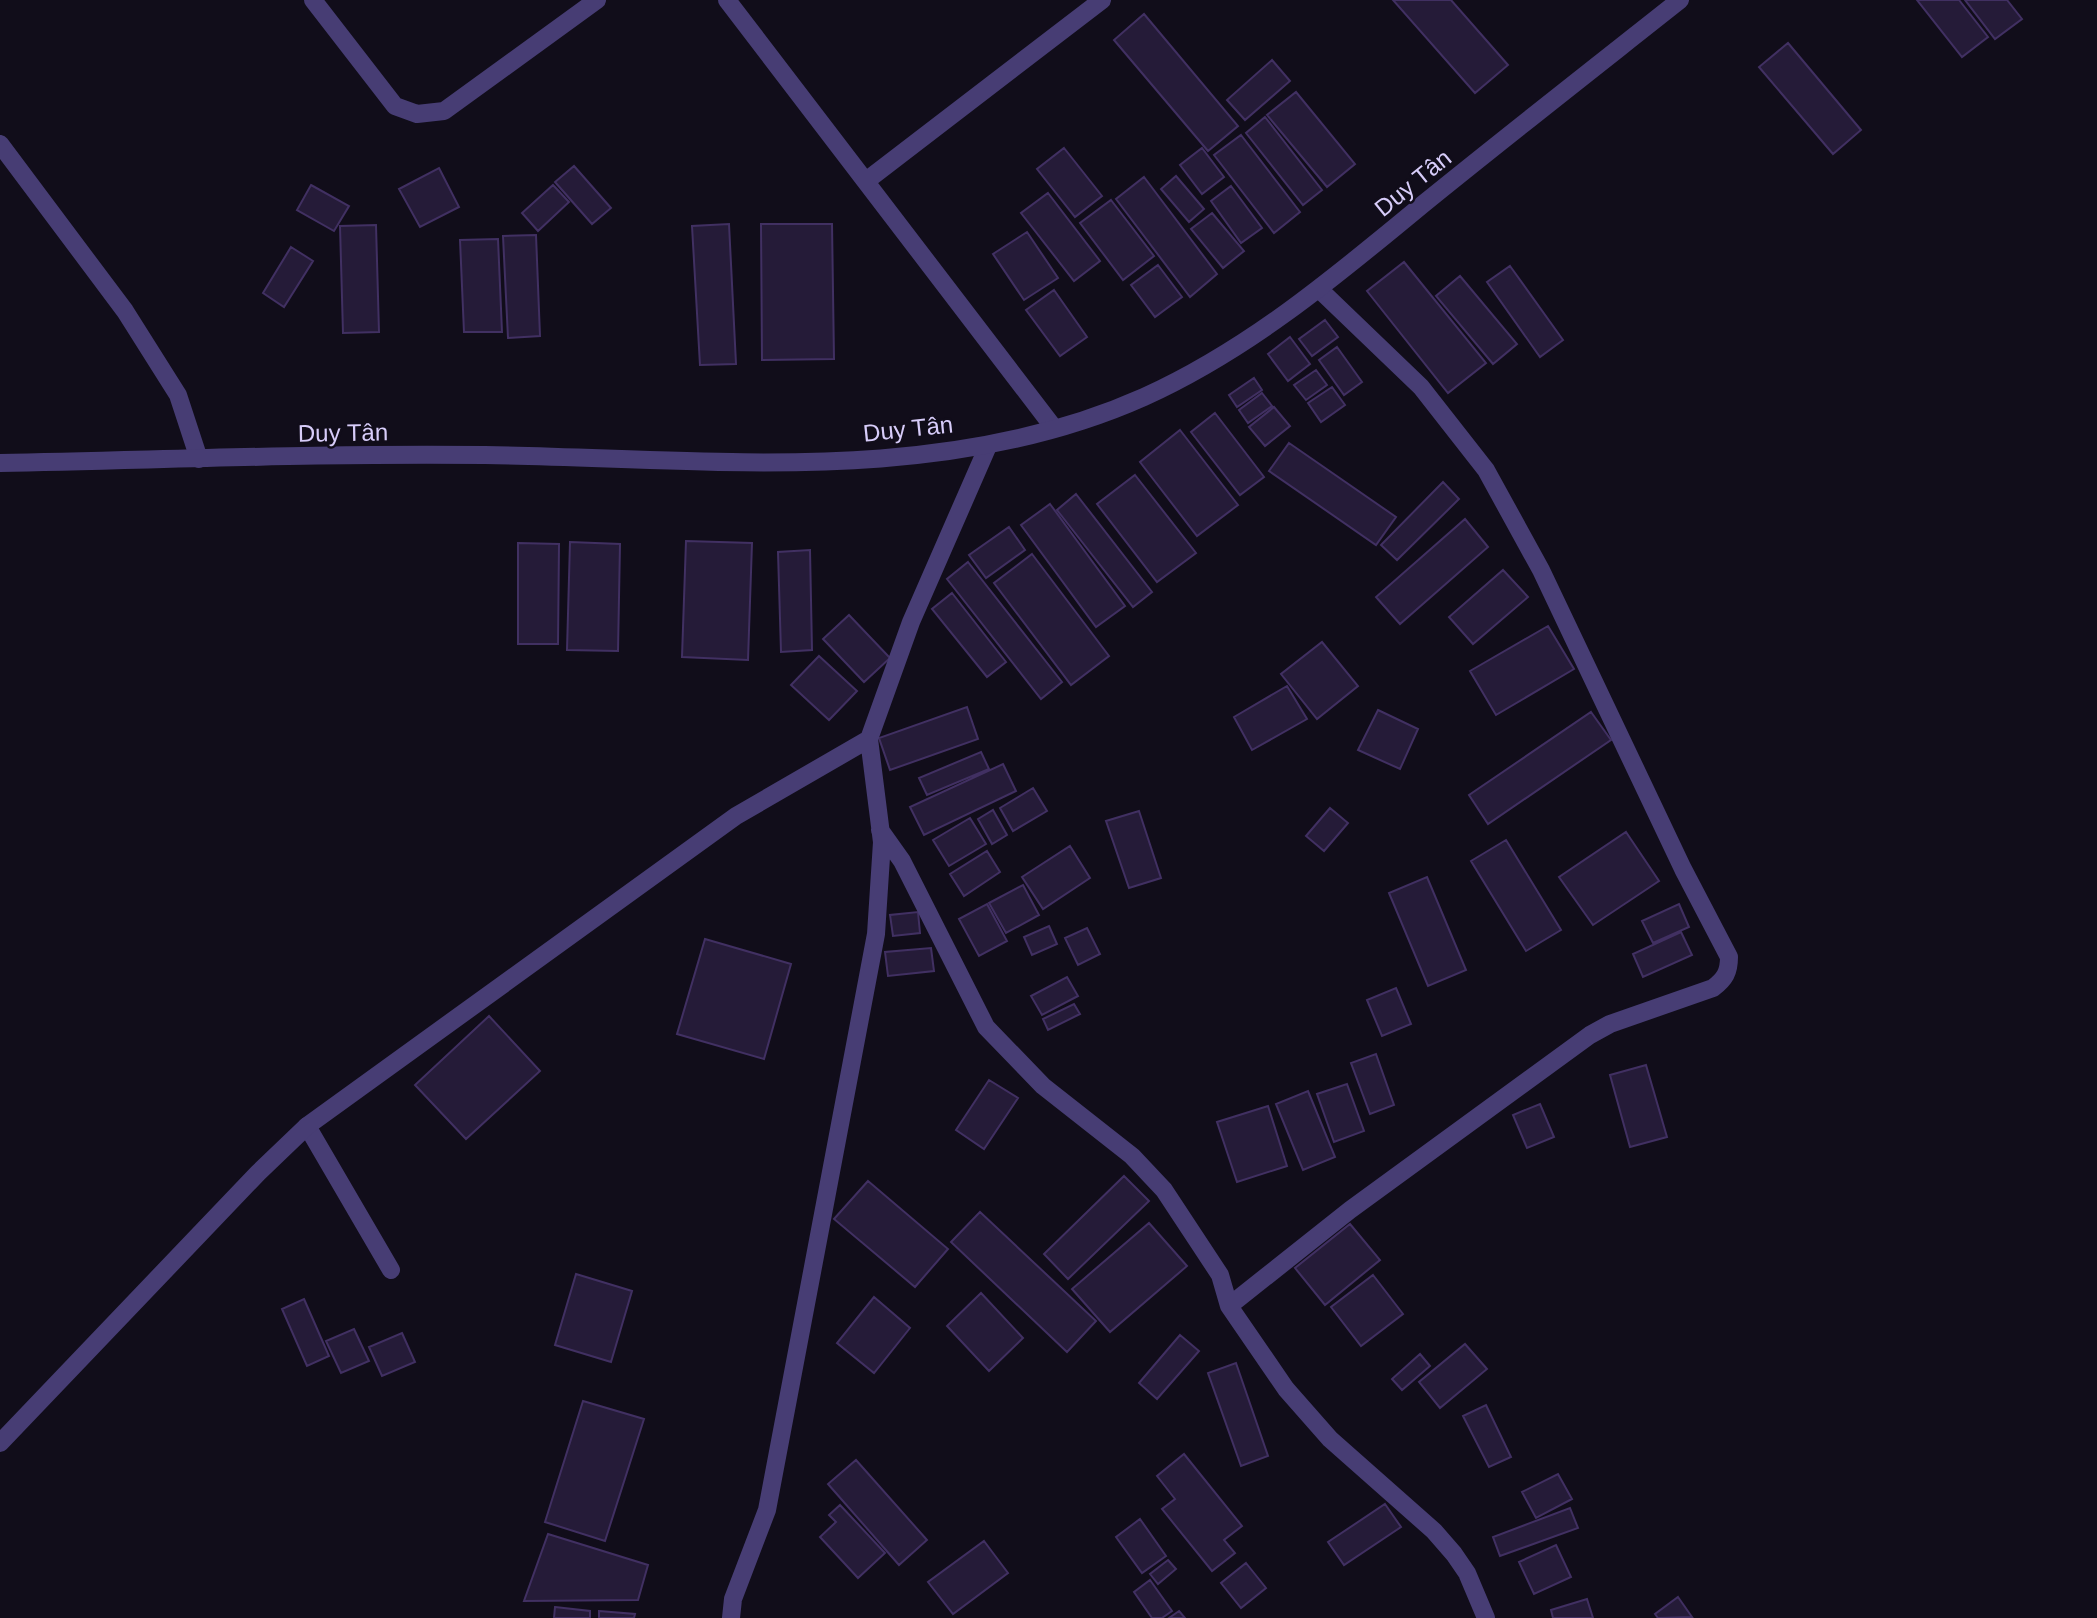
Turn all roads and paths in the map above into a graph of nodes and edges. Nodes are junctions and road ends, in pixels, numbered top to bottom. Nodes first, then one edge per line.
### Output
1 (313, 0) edge
2 (597, 0) edge
3 (727, 0) edge
4 (1102, 0) edge
5 (1678, 1) edge
6 (0, 144) edge
7 (866, 181) junction
8 (1320, 290) junction
9 (1054, 428) junction
10 (988, 446) junction
11 (199, 459) junction
12 (0, 463) edge
13 (869, 739) junction
14 (880, 830) junction
15 (307, 1126) junction
16 (391, 1270) dead end
17 (1229, 1306) junction
18 (0, 1443) edge
19 (731, 1618) edge
20 (1486, 1618) edge

1 - 2 street
3 - 7 street
4 - 7 street
5 - 8 street, Duy Tân
6 - 11 street
7 - 9 street
8 - 9 street, Duy Tân
8 - 17 street
9 - 10 street, Duy Tân
10 - 11 street, Duy Tân
10 - 13 street
11 - 12 street, Duy Tân
13 - 14 street
13 - 15 street
14 - 17 street
14 - 19 street
15 - 16 street
15 - 18 street
17 - 20 street

